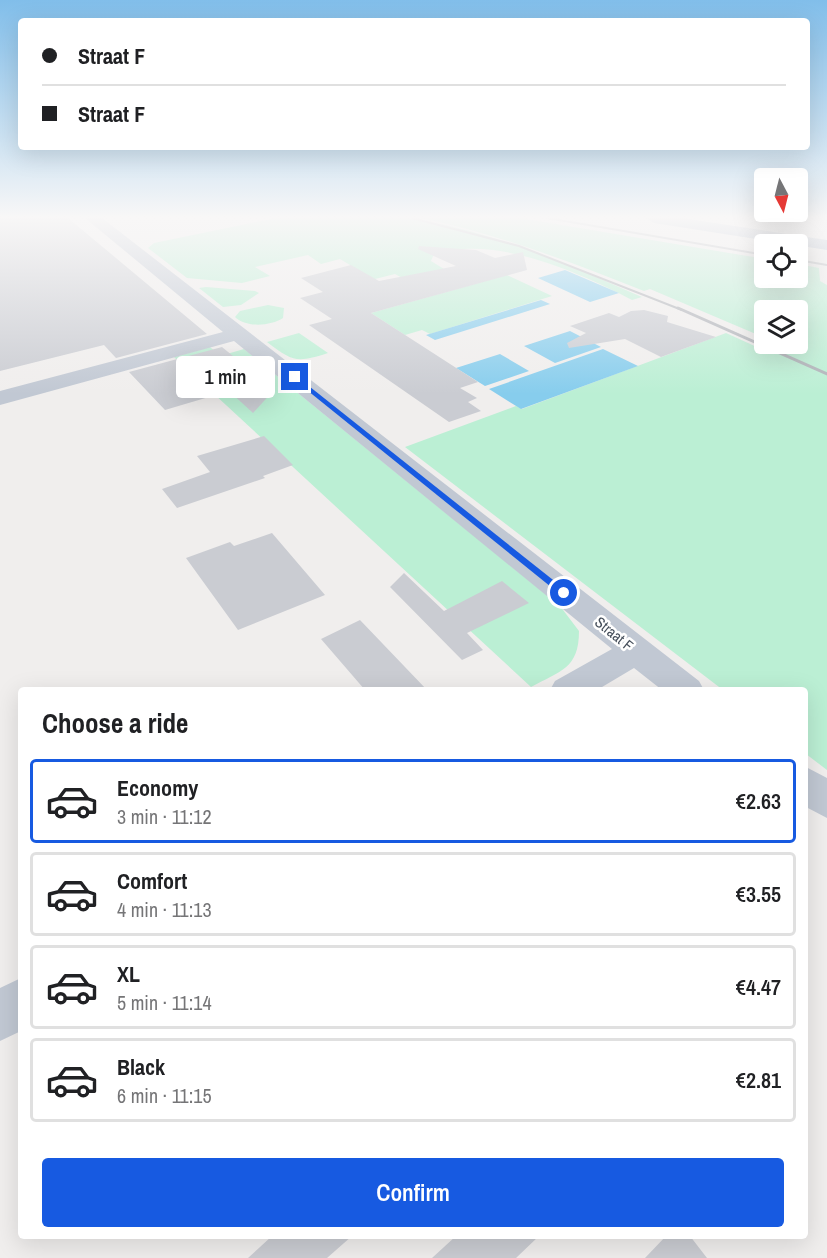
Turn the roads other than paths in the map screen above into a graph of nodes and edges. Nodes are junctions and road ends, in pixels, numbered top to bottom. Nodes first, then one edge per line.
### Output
1 (169, 277) edge
2 (241, 333) junction
3 (0, 398) edge
4 (636, 651) junction
5 (573, 687) edge
6 (682, 687) edge
7 (808, 786) edge
8 (827, 801) edge
9 (18, 1005) edge
10 (0, 1016) edge

1 - 2 lane, Straat F
2 - 3 lane
2 - 4 lane, Straat F
4 - 5 lane
4 - 6 lane, Straat F
7 - 8 lane
9 - 10 lane

